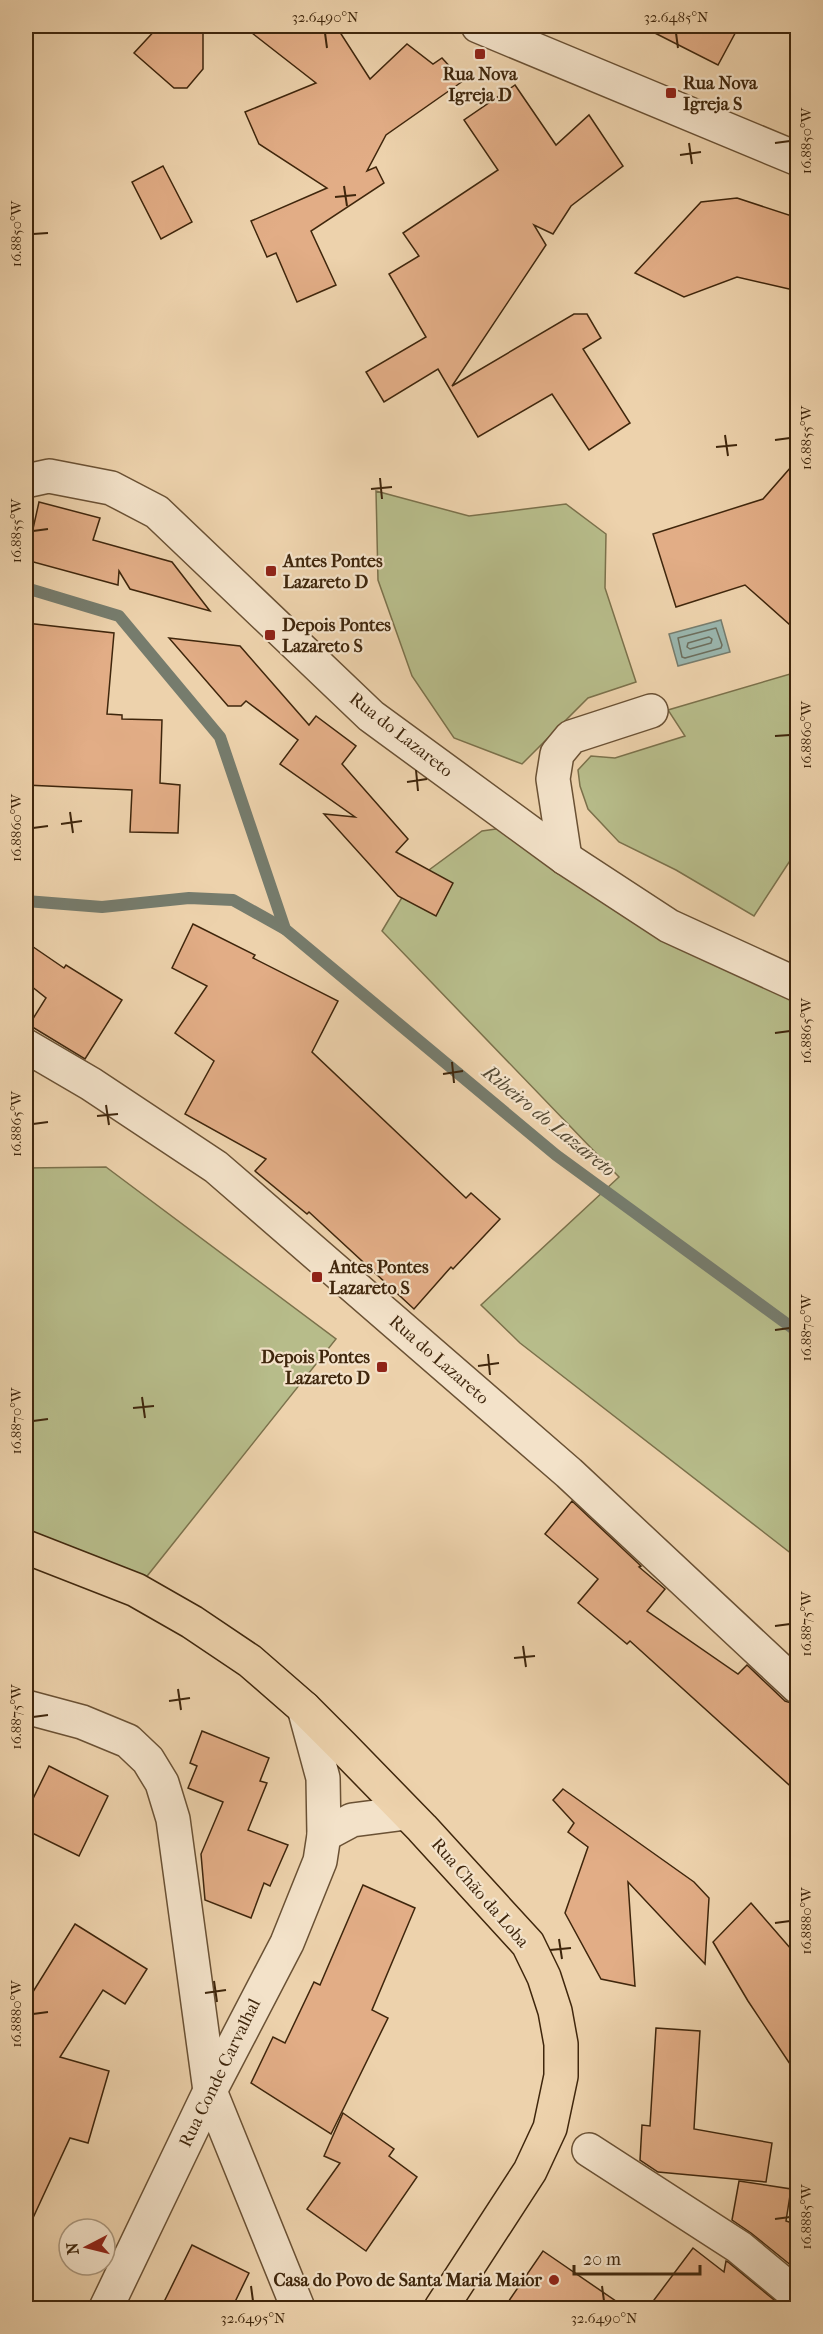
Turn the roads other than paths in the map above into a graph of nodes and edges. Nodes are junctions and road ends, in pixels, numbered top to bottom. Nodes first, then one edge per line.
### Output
1 (478, 26) edge
2 (798, 159) edge
3 (26, 481) edge
4 (651, 711) dead end
5 (565, 858) junction
6 (798, 985) edge
7 (26, 1046) edge
8 (26, 1547) edge
9 (798, 1687) edge
10 (26, 1707) edge
11 (304, 1708) junction
12 (406, 1813) junction
13 (324, 1835) junction
14 (210, 2091) junction
15 (589, 2150) dead end
16 (798, 2296) edge
17 (106, 2308) edge
18 (298, 2308) edge
19 (441, 2308) edge

1 - 2 street
3 - 5 street, Rua do Lazareto
4 - 5 street
5 - 6 street, Rua do Lazareto
7 - 9 street, Rua do Lazareto
8 - 11 main road
10 - 14 street
11 - 12 main road, Rua Chão da Loba
11 - 13 street, Rua Conde Carvalhal
12 - 13 street
12 - 19 main road, Rua Chão da Loba
13 - 14 street, Rua Conde Carvalhal
14 - 17 street, Rua Conde Carvalhal
14 - 18 street
15 - 16 street

